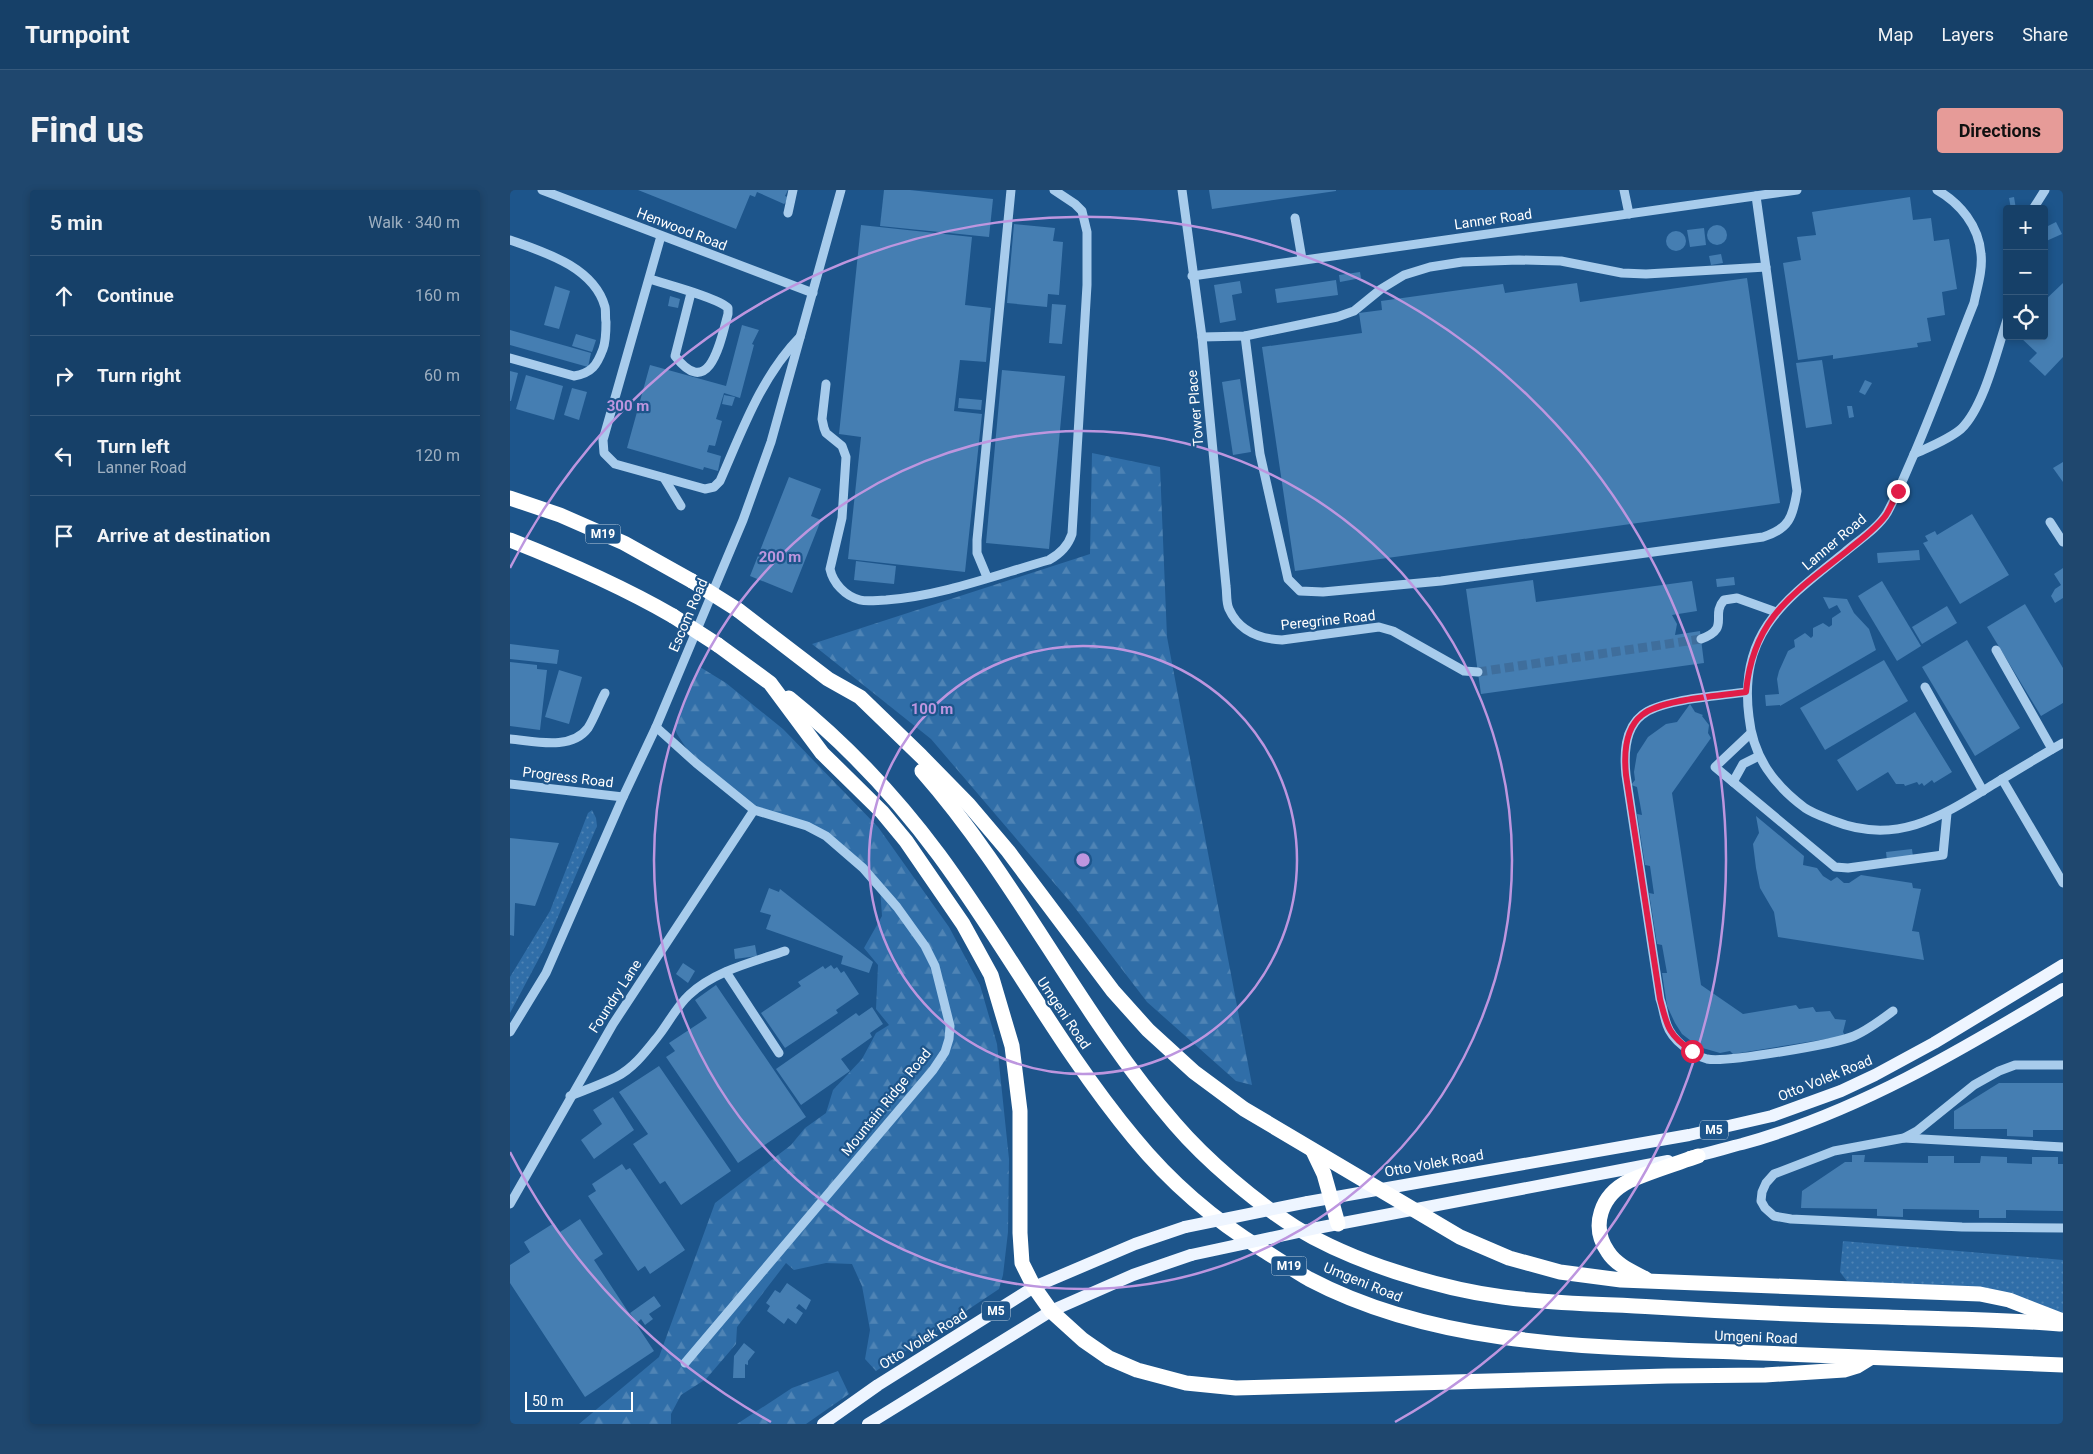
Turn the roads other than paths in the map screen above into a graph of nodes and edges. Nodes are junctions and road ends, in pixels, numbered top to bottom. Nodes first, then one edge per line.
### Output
1 (542, 190) edge
2 (793, 190) edge
3 (841, 190) edge
4 (1012, 190) edge
5 (1054, 190) edge
6 (1182, 190) edge
7 (1624, 190) edge
8 (1797, 190) edge
9 (1937, 190) edge
10 (2045, 190) edge
11 (1756, 196) junction
12 (2036, 205) edge
13 (788, 213) dead end
14 (1629, 214) junction
15 (1295, 218) dead end
16 (661, 236) junction
17 (510, 240) edge
18 (1302, 259) junction
19 (1766, 267) junction
20 (1192, 276) junction
21 (650, 279) junction
22 (691, 293) junction
23 (813, 293) junction
24 (2003, 332) edge
25 (801, 336) junction
26 (1245, 336) junction
27 (1202, 337) junction
28 (510, 358) edge
29 (826, 384) dead end
30 (1914, 454) junction
31 (664, 478) junction
32 (510, 498) edge
33 (681, 506) dead end
34 (2050, 522) dead end
35 (510, 540) edge
36 (2063, 542) edge
37 (987, 577) junction
38 (1776, 612) junction
39 (1236, 621) joint
40 (1701, 639) tunnel mouth
41 (1996, 650) dead end
42 (1478, 672) tunnel mouth
43 (828, 679) junction
44 (770, 683) junction
45 (1925, 687) dead end
46 (605, 692) dead end
47 (1746, 692) junction
48 (656, 727) junction
49 (1751, 733) junction
50 (510, 739) edge
51 (2063, 743) edge
52 (2052, 749) junction
53 (1759, 756) junction
54 (2002, 779) junction
55 (1733, 782) junction
56 (510, 784) edge
57 (1983, 791) junction
58 (622, 797) junction
59 (754, 810) junction
60 (1947, 813) junction
61 (2063, 883) edge
62 (785, 951) dead end
63 (2063, 965) edge
64 (726, 972) junction
65 (2063, 989) edge
66 (1893, 1011) dead end
67 (510, 1032) edge
68 (779, 1053) dead end
69 (2063, 1065) edge
70 (570, 1096) junction
71 (1904, 1138) junction
72 (2063, 1147) edge
73 (1312, 1150) junction
74 (1698, 1156) junction
75 (1380, 1188) junction
76 (1332, 1198) junction
77 (510, 1204) edge
78 (1414, 1210) junction
79 (1338, 1224) junction
80 (2063, 1228) edge
81 (1647, 1280) junction
82 (1034, 1287) junction
83 (1051, 1311) junction
84 (2063, 1323) edge
85 (1870, 1358) junction
86 (685, 1363) dead end
87 (2063, 1365) edge
88 (823, 1424) edge
89 (868, 1424) edge

1 - 16 street, Henwood Road
2 - 13 street
3 - 23 street, Escom Road
4 - 37 street
5 - 37 street
6 - 20 street, Tower Place
7 - 14 street
8 - 11 street, Lanner Road
9 - 30 street, Lanner Road
10 - 12 street
11 - 14 street, Lanner Road
11 - 19 street
14 - 18 street, Lanner Road
15 - 18 street
16 - 21 street
16 - 23 street, Henwood Road
17 - 28 street
18 - 20 street, Lanner Road
19 - 26 street
19 - 26 street
20 - 27 street, Tower Place
21 - 22 street
21 - 31 street
22 - 22 street
23 - 25 street, Escom Road
24 - 30 street
25 - 31 street
25 - 48 street, Escom Road
26 - 27 street
27 - 39 street, Tower Place
29 - 37 street
30 - 38 street, Lanner Road
31 - 33 street
32 - 43 highway, M19, bridge
34 - 36 street
35 - 44 highway, M19, bridge
38 - 40 street
38 - 47 street, Lanner Road
39 - 42 street, Peregrine Road
41 - 52 street
43 - 73 highway
43 - 84 highway, Umgeni Road / M19
44 - 82 highway
44 - 85 highway, Umgeni Road / M19
45 - 57 street
46 - 50 street
47 - 49 street, Lanner Road
47 - 66 street
48 - 58 street, Escom Road
48 - 59 street, Mountain Ridge Road
49 - 53 street, Lanner Road
49 - 55 street
51 - 52 street, Lanner Road
52 - 54 street, Lanner Road
53 - 55 street
53 - 60 street, Lanner Road
54 - 57 street, Lanner Road
54 - 61 street
55 - 60 street
56 - 58 street, Progress Road
57 - 60 street, Lanner Road
58 - 67 street, Escom Road
59 - 70 street, Foundry Lane
59 - 86 street, Mountain Ridge Road
62 - 64 street
63 - 75 main road, Otto Volek Road / M5
64 - 68 street
64 - 70 street
65 - 74 main road, M5
69 - 71 street
70 - 77 street, Foundry Lane
71 - 72 street
71 - 80 street
73 - 75 highway
73 - 76 highway
74 - 78 main road, M5
74 - 81 highway
75 - 76 main road, Otto Volek Road / M5
75 - 78 highway
76 - 79 highway
76 - 82 main road, Otto Volek Road / M5, bridge
78 - 79 main road, M5
78 - 81 highway
79 - 83 main road, M5, bridge
81 - 84 highway
82 - 83 highway
82 - 88 main road, Otto Volek Road / M5
83 - 85 highway
83 - 89 main road, M5
85 - 87 highway, Umgeni Road / M19

